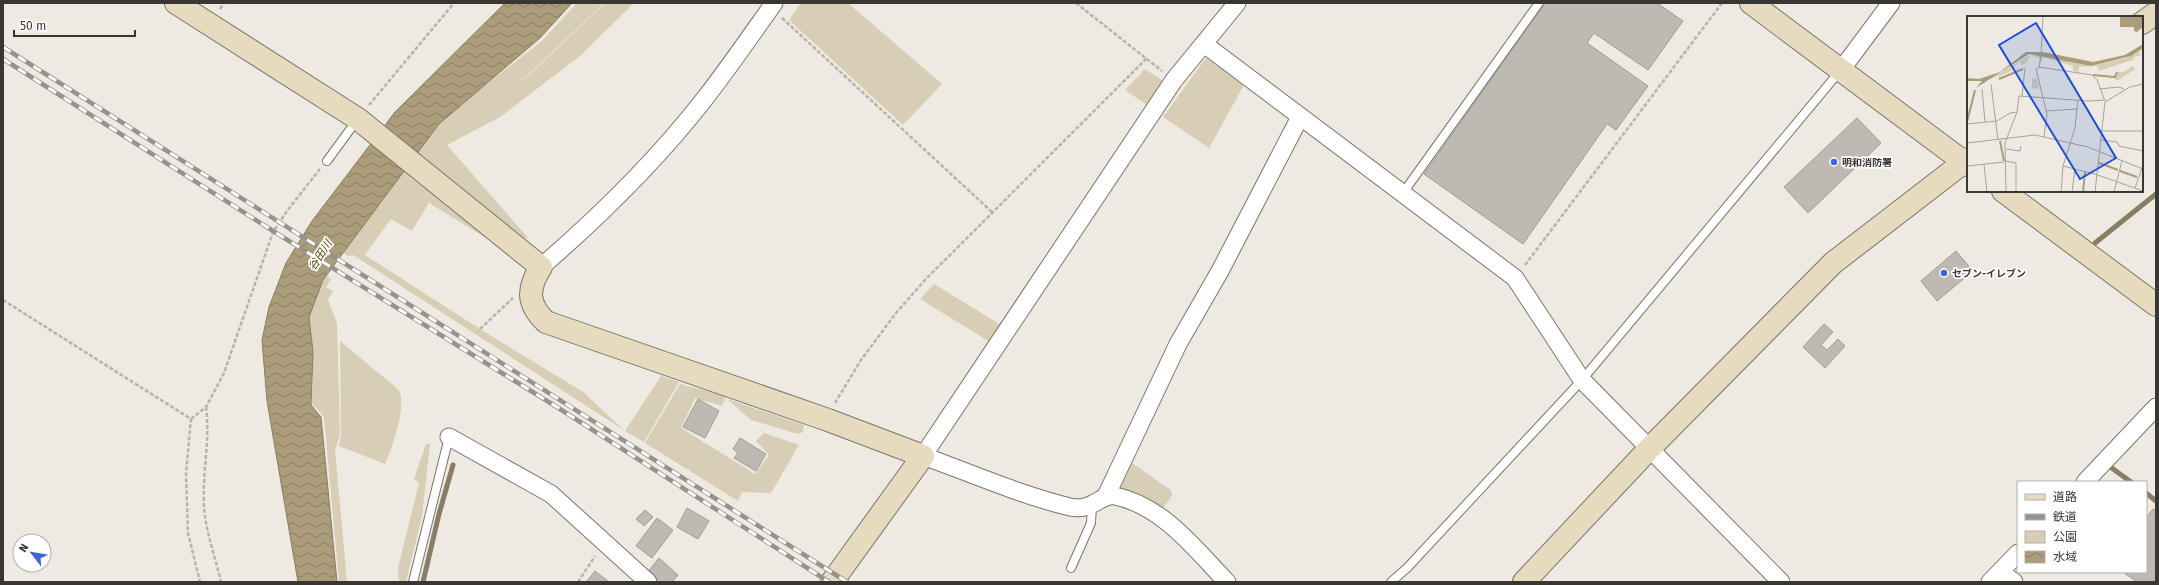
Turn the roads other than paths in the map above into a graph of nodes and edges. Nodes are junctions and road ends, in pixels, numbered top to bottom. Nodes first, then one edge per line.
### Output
1 (176, 3) edge
2 (1237, 3) edge
3 (1539, 3) edge
4 (1751, 3) edge
5 (1891, 3) edge
6 (776, 8) edge
7 (2156, 13) edge
8 (2143, 23) edge
9 (1204, 44) junction
10 (1841, 70) junction
11 (1300, 117) junction
12 (360, 121) junction
13 (327, 161) road end
14 (1967, 162) edge
15 (2004, 192) edge
16 (1403, 193) junction
17 (541, 267) junction
18 (2156, 305) edge
19 (1582, 380) junction
20 (2156, 407) edge
21 (449, 437) joint
22 (1650, 448) junction
23 (923, 456) junction
24 (2086, 481) edge
25 (1106, 496) junction
26 (1092, 506) junction
27 (2017, 554) edge
28 (1071, 568) dead end
29 (1995, 577) edge
30 (414, 582) edge
31 (648, 582) edge
32 (832, 582) edge
33 (1227, 582) edge
34 (1391, 582) edge
35 (1524, 582) edge
36 (1781, 582) edge
37 (2014, 582) edge

1 - 12 street
2 - 9 street
3 - 16 lane
4 - 10 street
5 - 10 street
6 - 17 street
7 - 8 street
9 - 11 street
9 - 23 street
10 - 14 street
10 - 19 lane
11 - 16 street
11 - 25 street
12 - 13 lane
12 - 17 street
14 - 22 street
15 - 18 street
16 - 19 street
17 - 23 street
19 - 22 street
19 - 34 lane
20 - 24 street
21 - 30 lane
21 - 31 street
22 - 35 street
22 - 36 street
23 - 26 street
23 - 32 street
25 - 26 street
25 - 33 street
26 - 28 lane
27 - 29 street
29 - 37 street

